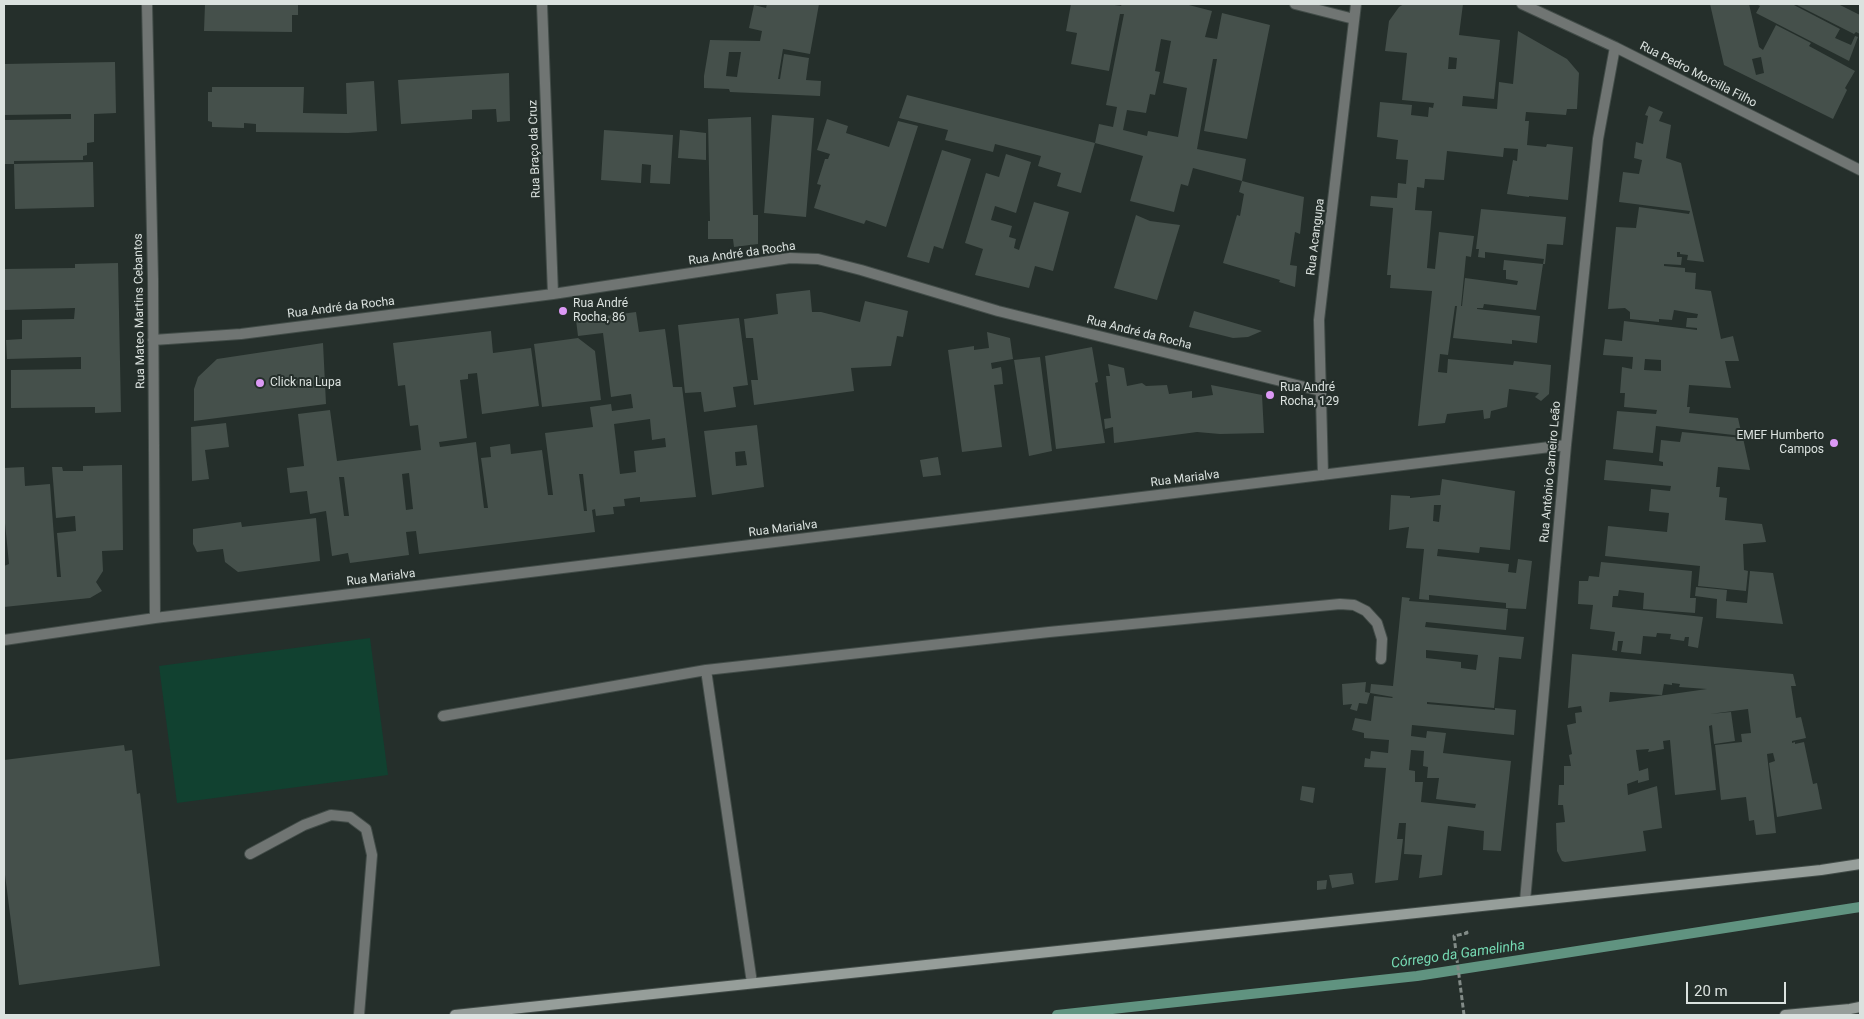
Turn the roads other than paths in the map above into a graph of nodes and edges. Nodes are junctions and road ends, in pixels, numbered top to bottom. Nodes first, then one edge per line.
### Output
1 (147, 4) edge
2 (542, 4) edge
3 (1295, 4) edge
4 (1356, 4) edge
5 (1522, 4) edge
6 (1354, 19) junction
7 (1615, 47) junction
8 (1860, 170) edge
9 (553, 294) junction
10 (153, 340) junction
11 (1321, 391) junction
12 (1566, 445) junction
13 (1323, 475) junction
14 (155, 618) junction
15 (4, 640) edge
16 (1381, 659) dead end
17 (706, 670) junction
18 (443, 716) dead end
19 (250, 854) dead end
20 (1860, 864) edge
21 (1525, 901) junction
22 (752, 983) junction
23 (1860, 1007) edge
24 (359, 1015) edge
25 (455, 1015) edge
26 (1785, 1015) edge

1 - 10 street, Rua Mateo Martins Cebantos
2 - 9 street, Rua Braço da Cruz
3 - 6 street
4 - 6 street, Rua Acangupa
5 - 7 street, Rua Pedro Morcilla Filho
6 - 11 street, Rua Acangupa
7 - 8 street, Rua Pedro Morcilla Filho
7 - 12 street, Rua Antônio Carneiro Leão
9 - 10 street, Rua André da Rocha
9 - 11 street, Rua André da Rocha
10 - 14 street, Rua Mateo Martins Cebantos
11 - 13 street, Rua Acangupa
12 - 13 street, Rua Marialva
12 - 21 street, Rua Antônio Carneiro Leão
13 - 14 street, Rua Marialva
14 - 15 street, Rua Marialva
16 - 17 street
17 - 18 street
17 - 22 street
19 - 24 street
20 - 21 main road
21 - 22 main road
22 - 25 main road
23 - 26 main road

